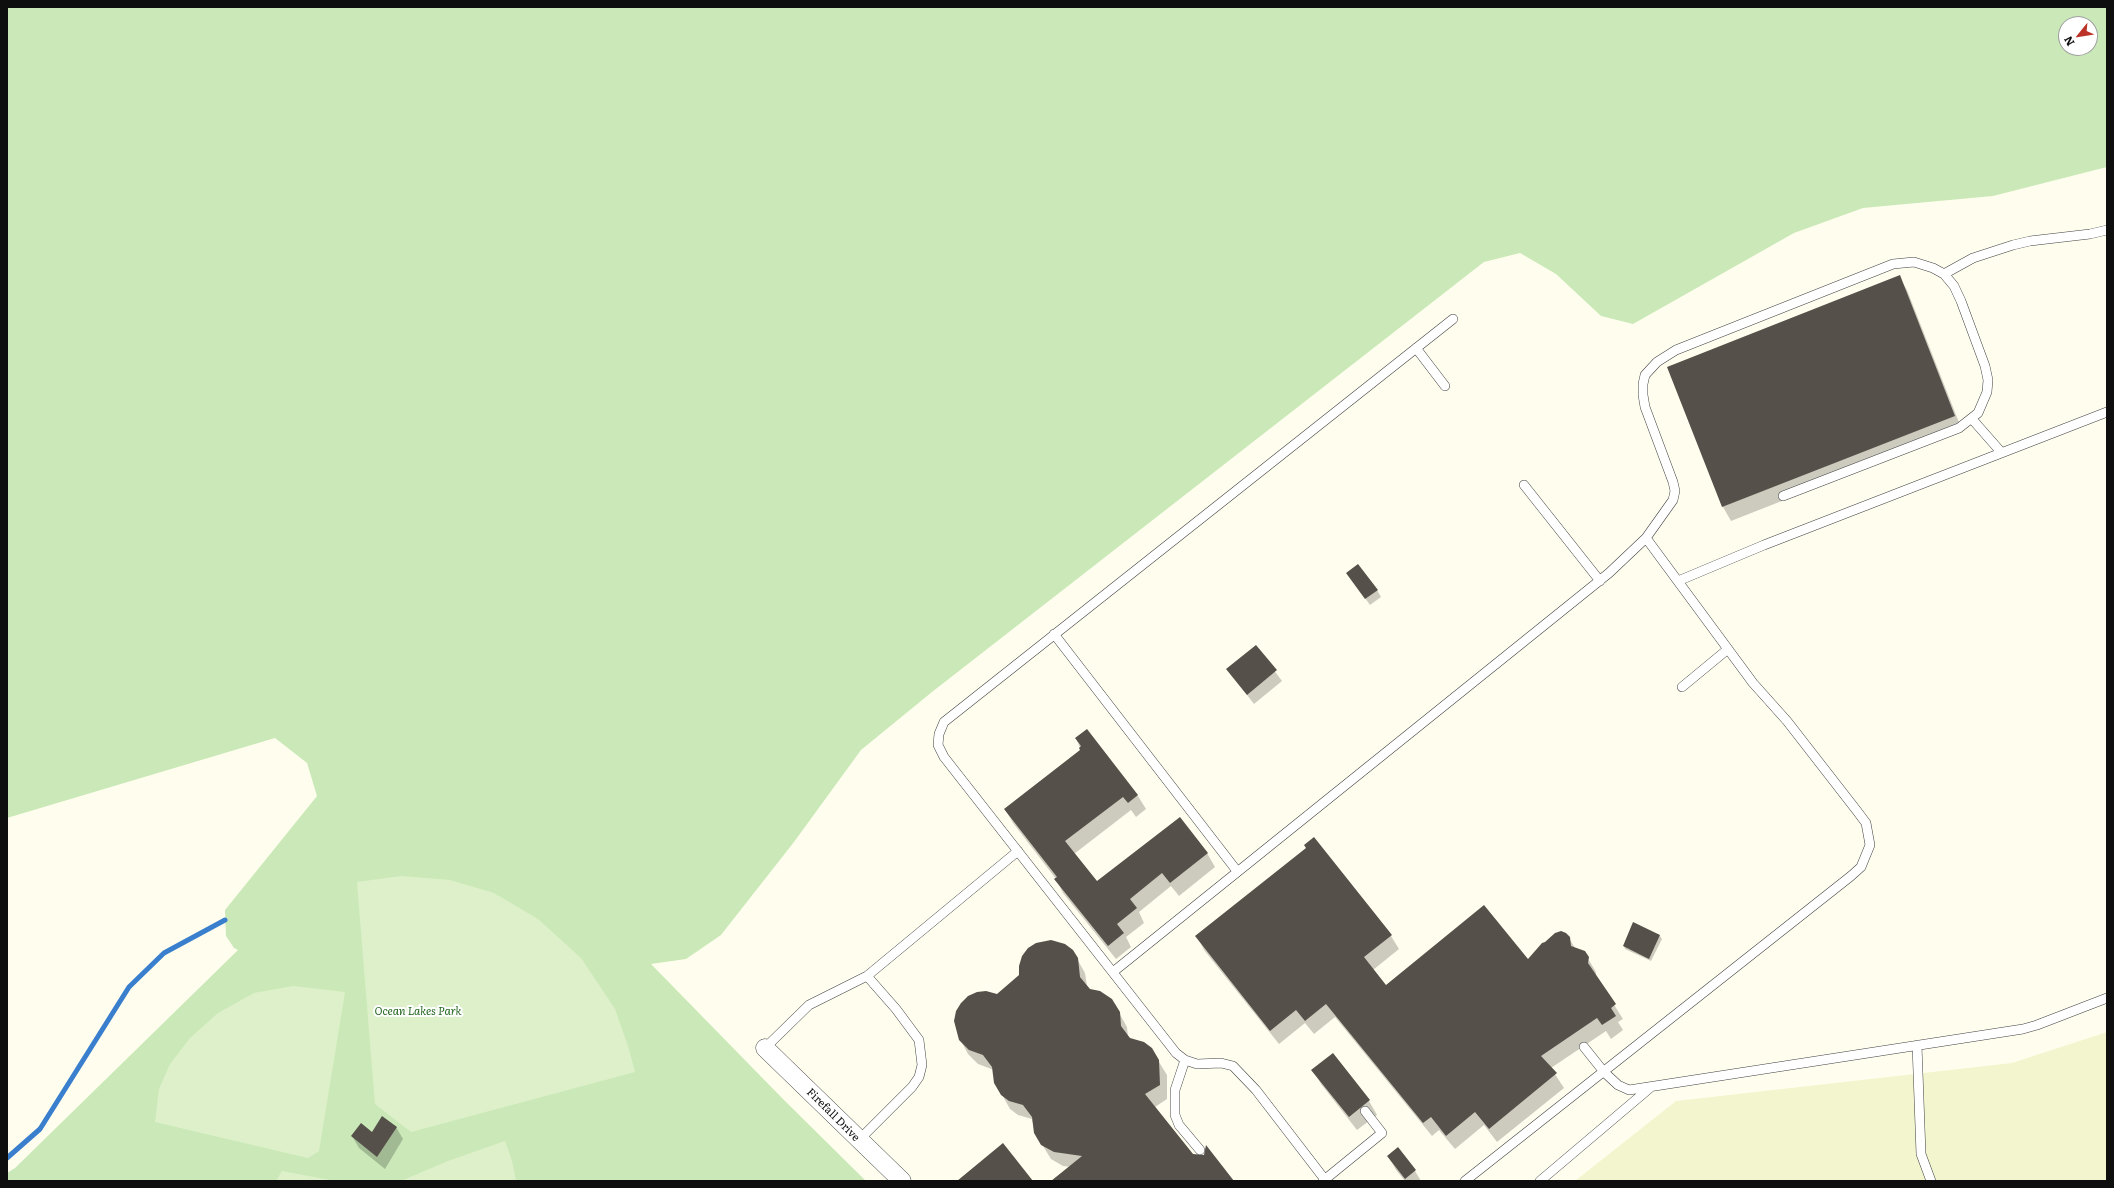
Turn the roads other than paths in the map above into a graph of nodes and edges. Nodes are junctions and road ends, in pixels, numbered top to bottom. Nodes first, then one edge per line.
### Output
1 (2107, 230) edge
2 (1944, 274) junction
3 (1453, 320) dead end
4 (1416, 348) junction
5 (1445, 386) dead end
6 (2107, 412) edge
7 (1972, 419) junction
8 (2001, 452) junction
9 (1524, 486) dead end
10 (1783, 496) dead end
11 (1646, 538) junction
12 (1600, 581) junction
13 (1678, 581) junction
14 (1054, 634) junction
15 (1728, 649) junction
16 (1682, 687) dead end
17 (1018, 851) junction
18 (1237, 872) junction
19 (1113, 972) junction
20 (867, 976) junction
21 (2107, 998) edge
22 (1917, 1045) junction
23 (1584, 1047) dead end
24 (765, 1048) joint
25 (1185, 1060) junction
26 (1604, 1072) junction
27 (1651, 1086) junction
28 (1365, 1111) dead end
29 (859, 1140) junction
30 (1200, 1150) dead end
31 (1325, 1180) edge
32 (902, 1181) edge
33 (1465, 1181) edge
34 (1540, 1181) edge
35 (1931, 1181) edge

1 - 2 lane
2 - 7 lane
2 - 11 lane
3 - 4 lane
4 - 5 lane
4 - 14 lane
6 - 8 lane
7 - 8 lane
7 - 10 lane
8 - 13 lane
9 - 12 lane
11 - 12 lane
11 - 13 lane
12 - 18 lane
13 - 15 lane
14 - 17 lane
14 - 18 lane
15 - 16 lane
15 - 26 lane
17 - 19 lane
17 - 20 lane
18 - 19 lane
19 - 25 lane
20 - 24 lane
20 - 29 lane
21 - 22 lane
22 - 27 lane
22 - 35 lane
23 - 26 lane
24 - 29 street, Firefall Drive
25 - 30 lane
25 - 31 lane
26 - 27 lane
26 - 33 lane
27 - 34 lane
28 - 31 lane
29 - 32 street, Firefall Drive

